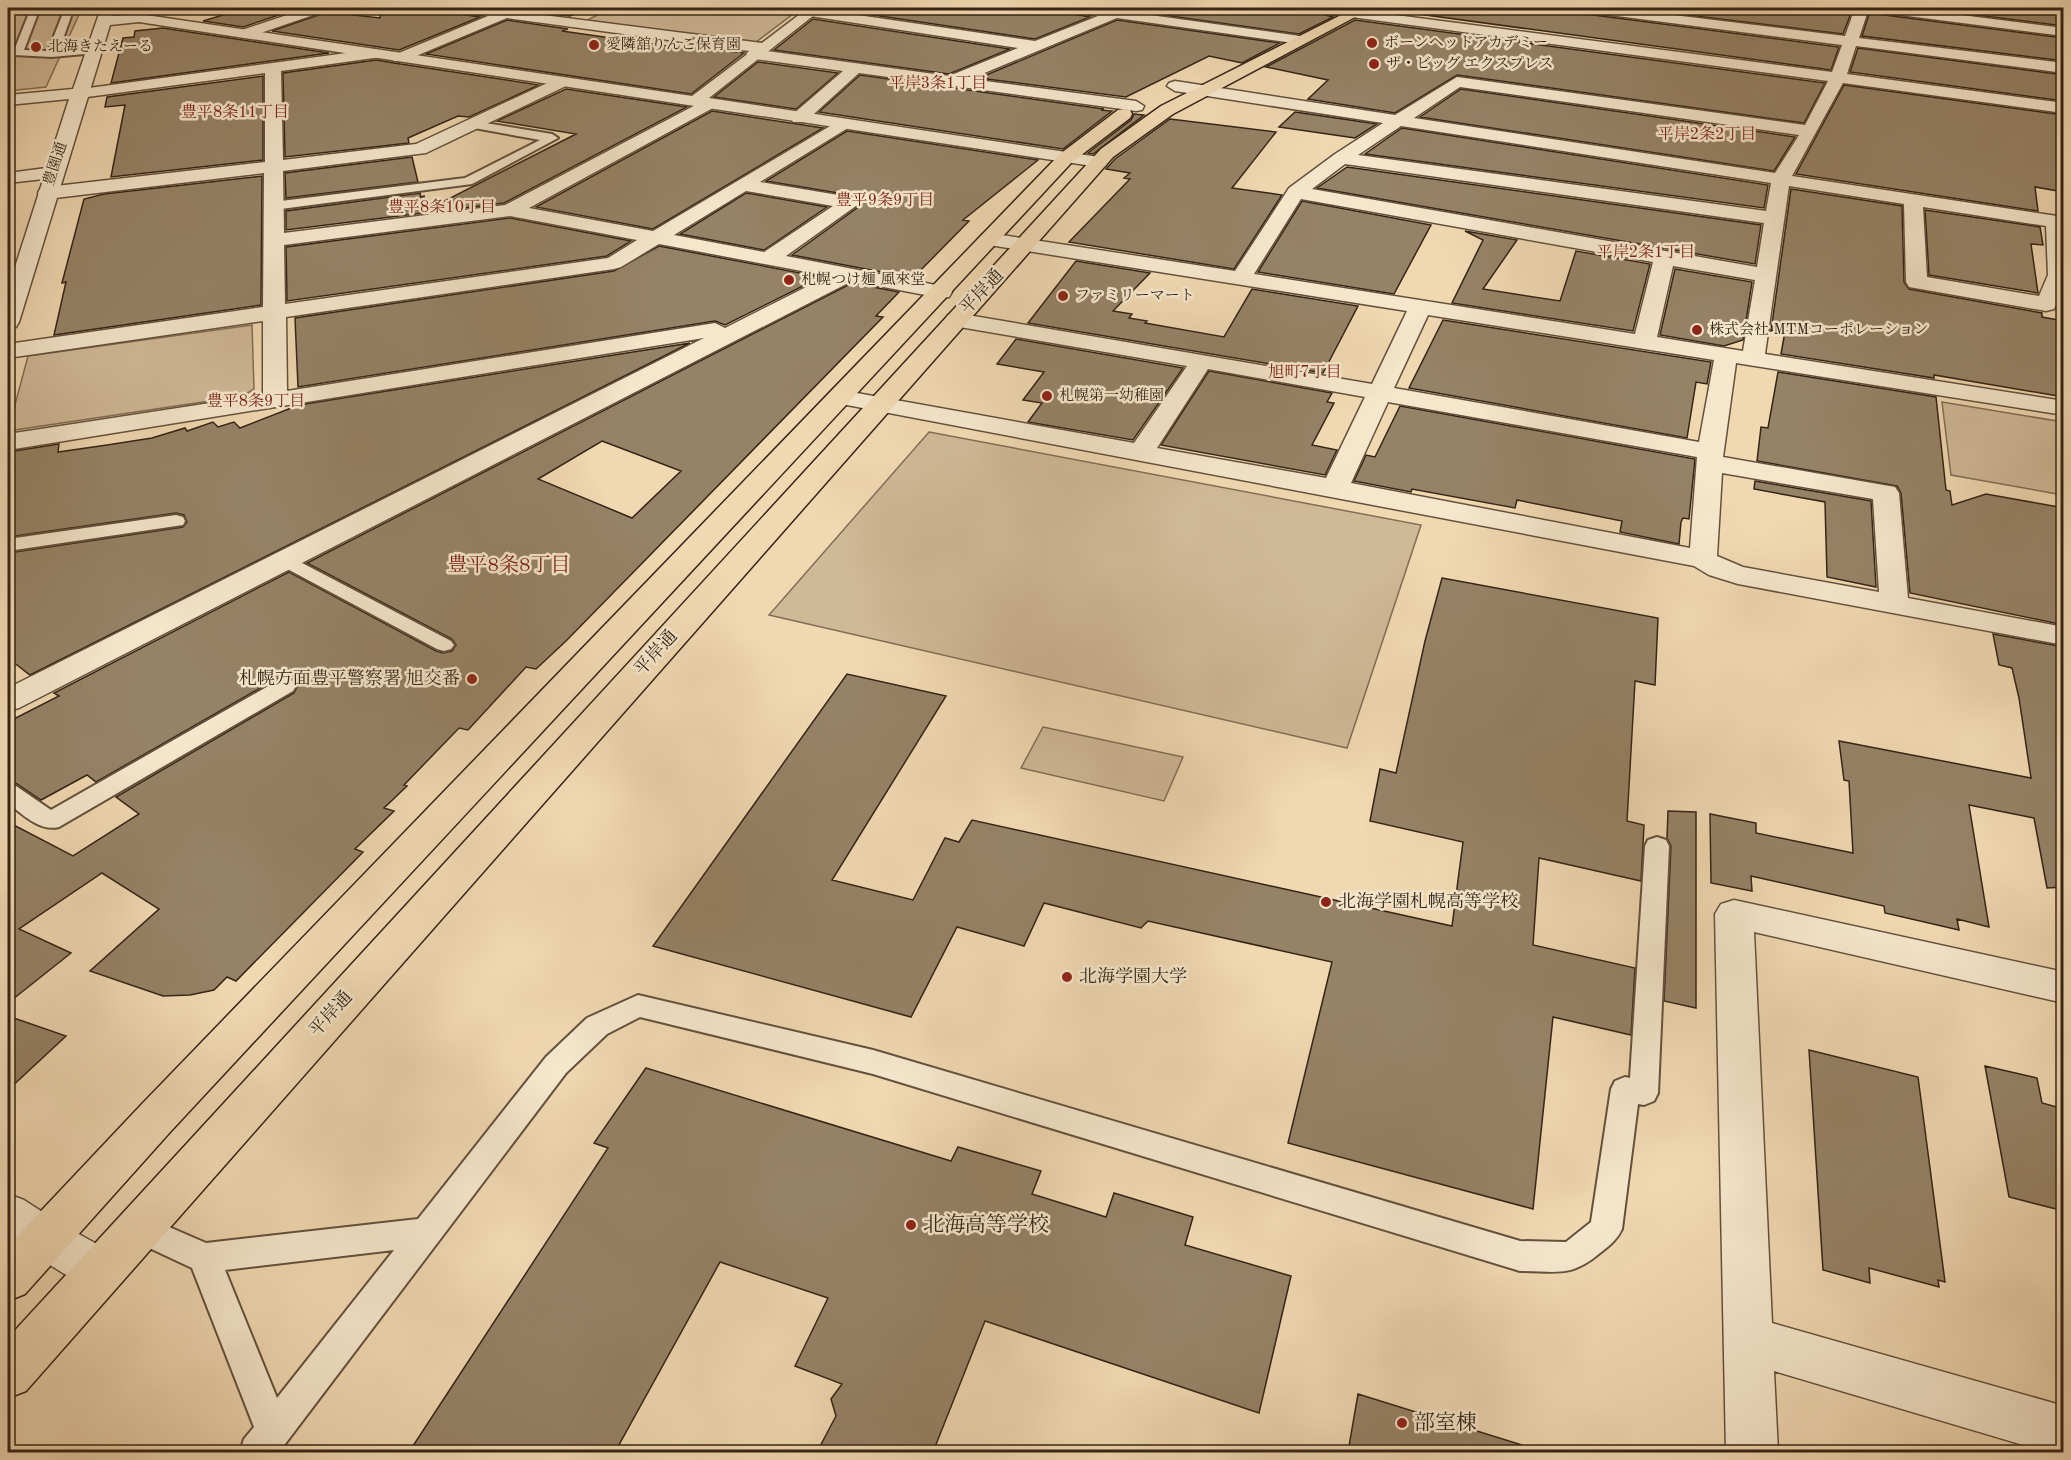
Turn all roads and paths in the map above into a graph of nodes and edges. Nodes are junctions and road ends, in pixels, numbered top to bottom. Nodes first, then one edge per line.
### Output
1 (35, 8) edge
2 (69, 8) edge
3 (320, 8) edge
4 (460, 8) edge
5 (521, 8) edge
6 (1073, 8) edge
7 (1131, 8) edge
8 (1586, 8) edge
9 (1862, 8) edge
10 (1877, 8) edge
11 (813, 10) edge
12 (1345, 10) edge
13 (594, 11) dead end
14 (107, 14) edge
15 (506, 14) junction
16 (1116, 14) junction
17 (569, 22) junction
18 (2064, 32) edge
19 (244, 34) junction
20 (1288, 38) junction
21 (1851, 42) junction
22 (1037, 46) junction
23 (95, 50) junction
24 (758, 51) junction
25 (52, 54) junction
26 (376, 54) junction
27 (399, 58) junction
28 (273, 68) junction
29 (855, 68) junction
30 (2064, 68) edge
31 (1838, 78) junction
32 (950, 81) junction
33 (561, 82) junction
34 (1188, 88) junction
35 (80, 93) junction
36 (8, 100) edge
37 (700, 103) junction
38 (1136, 106) junction
39 (2064, 108) edge
40 (799, 118) junction
41 (1400, 120) junction
42 (842, 124) junction
43 (473, 125) junction
44 (1810, 131) junction
45 (1066, 158) junction
46 (1341, 158) junction
47 (1099, 162) junction
48 (274, 166) junction
49 (54, 173) junction
50 (8, 178) edge
51 (1781, 179) junction
52 (745, 185) junction
53 (1296, 192) junction
54 (47, 194) junction
55 (1913, 200) junction
56 (273, 206) junction
57 (510, 210) junction
58 (1773, 218) junction
59 (2060, 222) edge
60 (657, 237) junction
61 (989, 239) junction
62 (275, 240) junction
63 (1025, 245) junction
64 (769, 258) junction
65 (1664, 259) junction
66 (849, 274) junction
67 (1764, 274) junction
68 (2061, 275) edge
69 (1241, 279) junction
70 (941, 292) junction
71 (1420, 307) junction
72 (275, 314) junction
73 (956, 320) junction
74 (8, 322) edge
75 (746, 326) junction
76 (1644, 342) junction
77 (8, 351) edge
78 (1726, 355) junction
79 (1753, 359) junction
80 (1202, 361) junction
81 (1380, 392) junction
82 (840, 397) junction
83 (275, 400) junction
84 (880, 404) junction
85 (2064, 408) edge
86 (8, 442) edge
87 (1141, 452) junction
88 (1710, 458) junction
89 (1335, 488) junction
90 (176, 521) dead end
91 (8, 545) edge
92 (1703, 558) junction
93 (285, 560) junction
94 (1894, 603) junction
95 (2064, 636) edge
96 (444, 645) dead end
97 (285, 686) dead end
98 (8, 701) edge
99 (8, 792) edge
100 (1657, 846) dead end
101 (2064, 988) edge
102 (8, 1214) edge
103 (139, 1228) junction
104 (427, 1232) junction
105 (45, 1239) junction
106 (204, 1258) junction
107 (101, 1271) junction
108 (8, 1279) edge
109 (1749, 1340) junction
110 (8, 1374) edge
111 (2064, 1432) edge
112 (265, 1441) edge
113 (1752, 1452) edge

1 - 25 lane
2 - 25 lane
3 - 19 street
4 - 15 street
5 - 15 street
6 - 16 street
7 - 16 street
8 - 21 street
9 - 21 street
10 - 18 street
11 - 22 street
11 - 24 street
12 - 20 highway, 平岸通
12 - 31 street
13 - 17 street
14 - 19 street
14 - 23 street, 豊園通
15 - 17 street
15 - 27 street
16 - 20 street
16 - 22 street
17 - 24 street
19 - 26 street
20 - 34 highway, 平岸通
21 - 30 street
21 - 31 street
22 - 32 street
23 - 25 lane
23 - 35 street, 豊園通
24 - 29 street
24 - 37 street
26 - 27 street
26 - 28 street
27 - 33 street
28 - 35 street
28 - 48 street
29 - 32 street
29 - 40 street
31 - 39 street
31 - 44 street
32 - 38 street
33 - 37 street
33 - 43 street
34 - 38 highway, 平岸通
34 - 41 street
34 - 47 highway, 平岸通
35 - 36 street
35 - 49 street, 豊園通
37 - 40 street
37 - 57 street
38 - 45 highway, 平岸通
40 - 42 street
41 - 44 street
41 - 46 street
41 - 51 street
42 - 45 street
42 - 52 street
43 - 48 street
43 - 56 lane
44 - 51 street
45 - 47 street
45 - 61 highway, 平岸通
46 - 53 street
46 - 58 street
47 - 63 highway, 平岸通
48 - 54 street
48 - 56 street
49 - 50 street
49 - 54 street, 豊園通
51 - 55 street
51 - 58 street
52 - 60 street
52 - 64 street
53 - 65 street
53 - 69 street
54 - 74 street, 豊園通
55 - 59 street
55 - 68 street
56 - 62 street
57 - 60 street
57 - 62 street
58 - 67 street
59 - 68 street
60 - 64 street
60 - 72 street
61 - 63 street
61 - 70 highway, 平岸通
62 - 72 street
63 - 69 street
63 - 73 highway, 平岸通
64 - 66 street
65 - 67 street
65 - 76 street
66 - 70 street
66 - 75 street
67 - 79 street
69 - 71 street
70 - 82 highway, 平岸通
71 - 76 street
71 - 81 street
72 - 77 street
72 - 83 street
73 - 80 street
73 - 84 highway, 平岸通
75 - 83 street
75 - 93 street
76 - 78 street
78 - 79 street
78 - 88 street
79 - 85 street
80 - 81 street
80 - 87 street
81 - 88 street
81 - 89 street
82 - 84 street
82 - 105 highway, 平岸通
83 - 86 street
84 - 87 street
84 - 103 highway, 平岸通
87 - 89 street
88 - 92 street
88 - 94 street
89 - 92 street
90 - 91 lane
92 - 94 street
93 - 96 lane
93 - 98 street
94 - 95 street
97 - 99 lane
100 - 104 lane
101 - 109 street
102 - 105 street
103 - 106 lane
103 - 107 highway, 平岸通
104 - 106 lane
104 - 112 lane
105 - 107 street
105 - 108 highway, 平岸通
106 - 112 lane
107 - 110 highway, 平岸通
109 - 111 street
109 - 113 street

